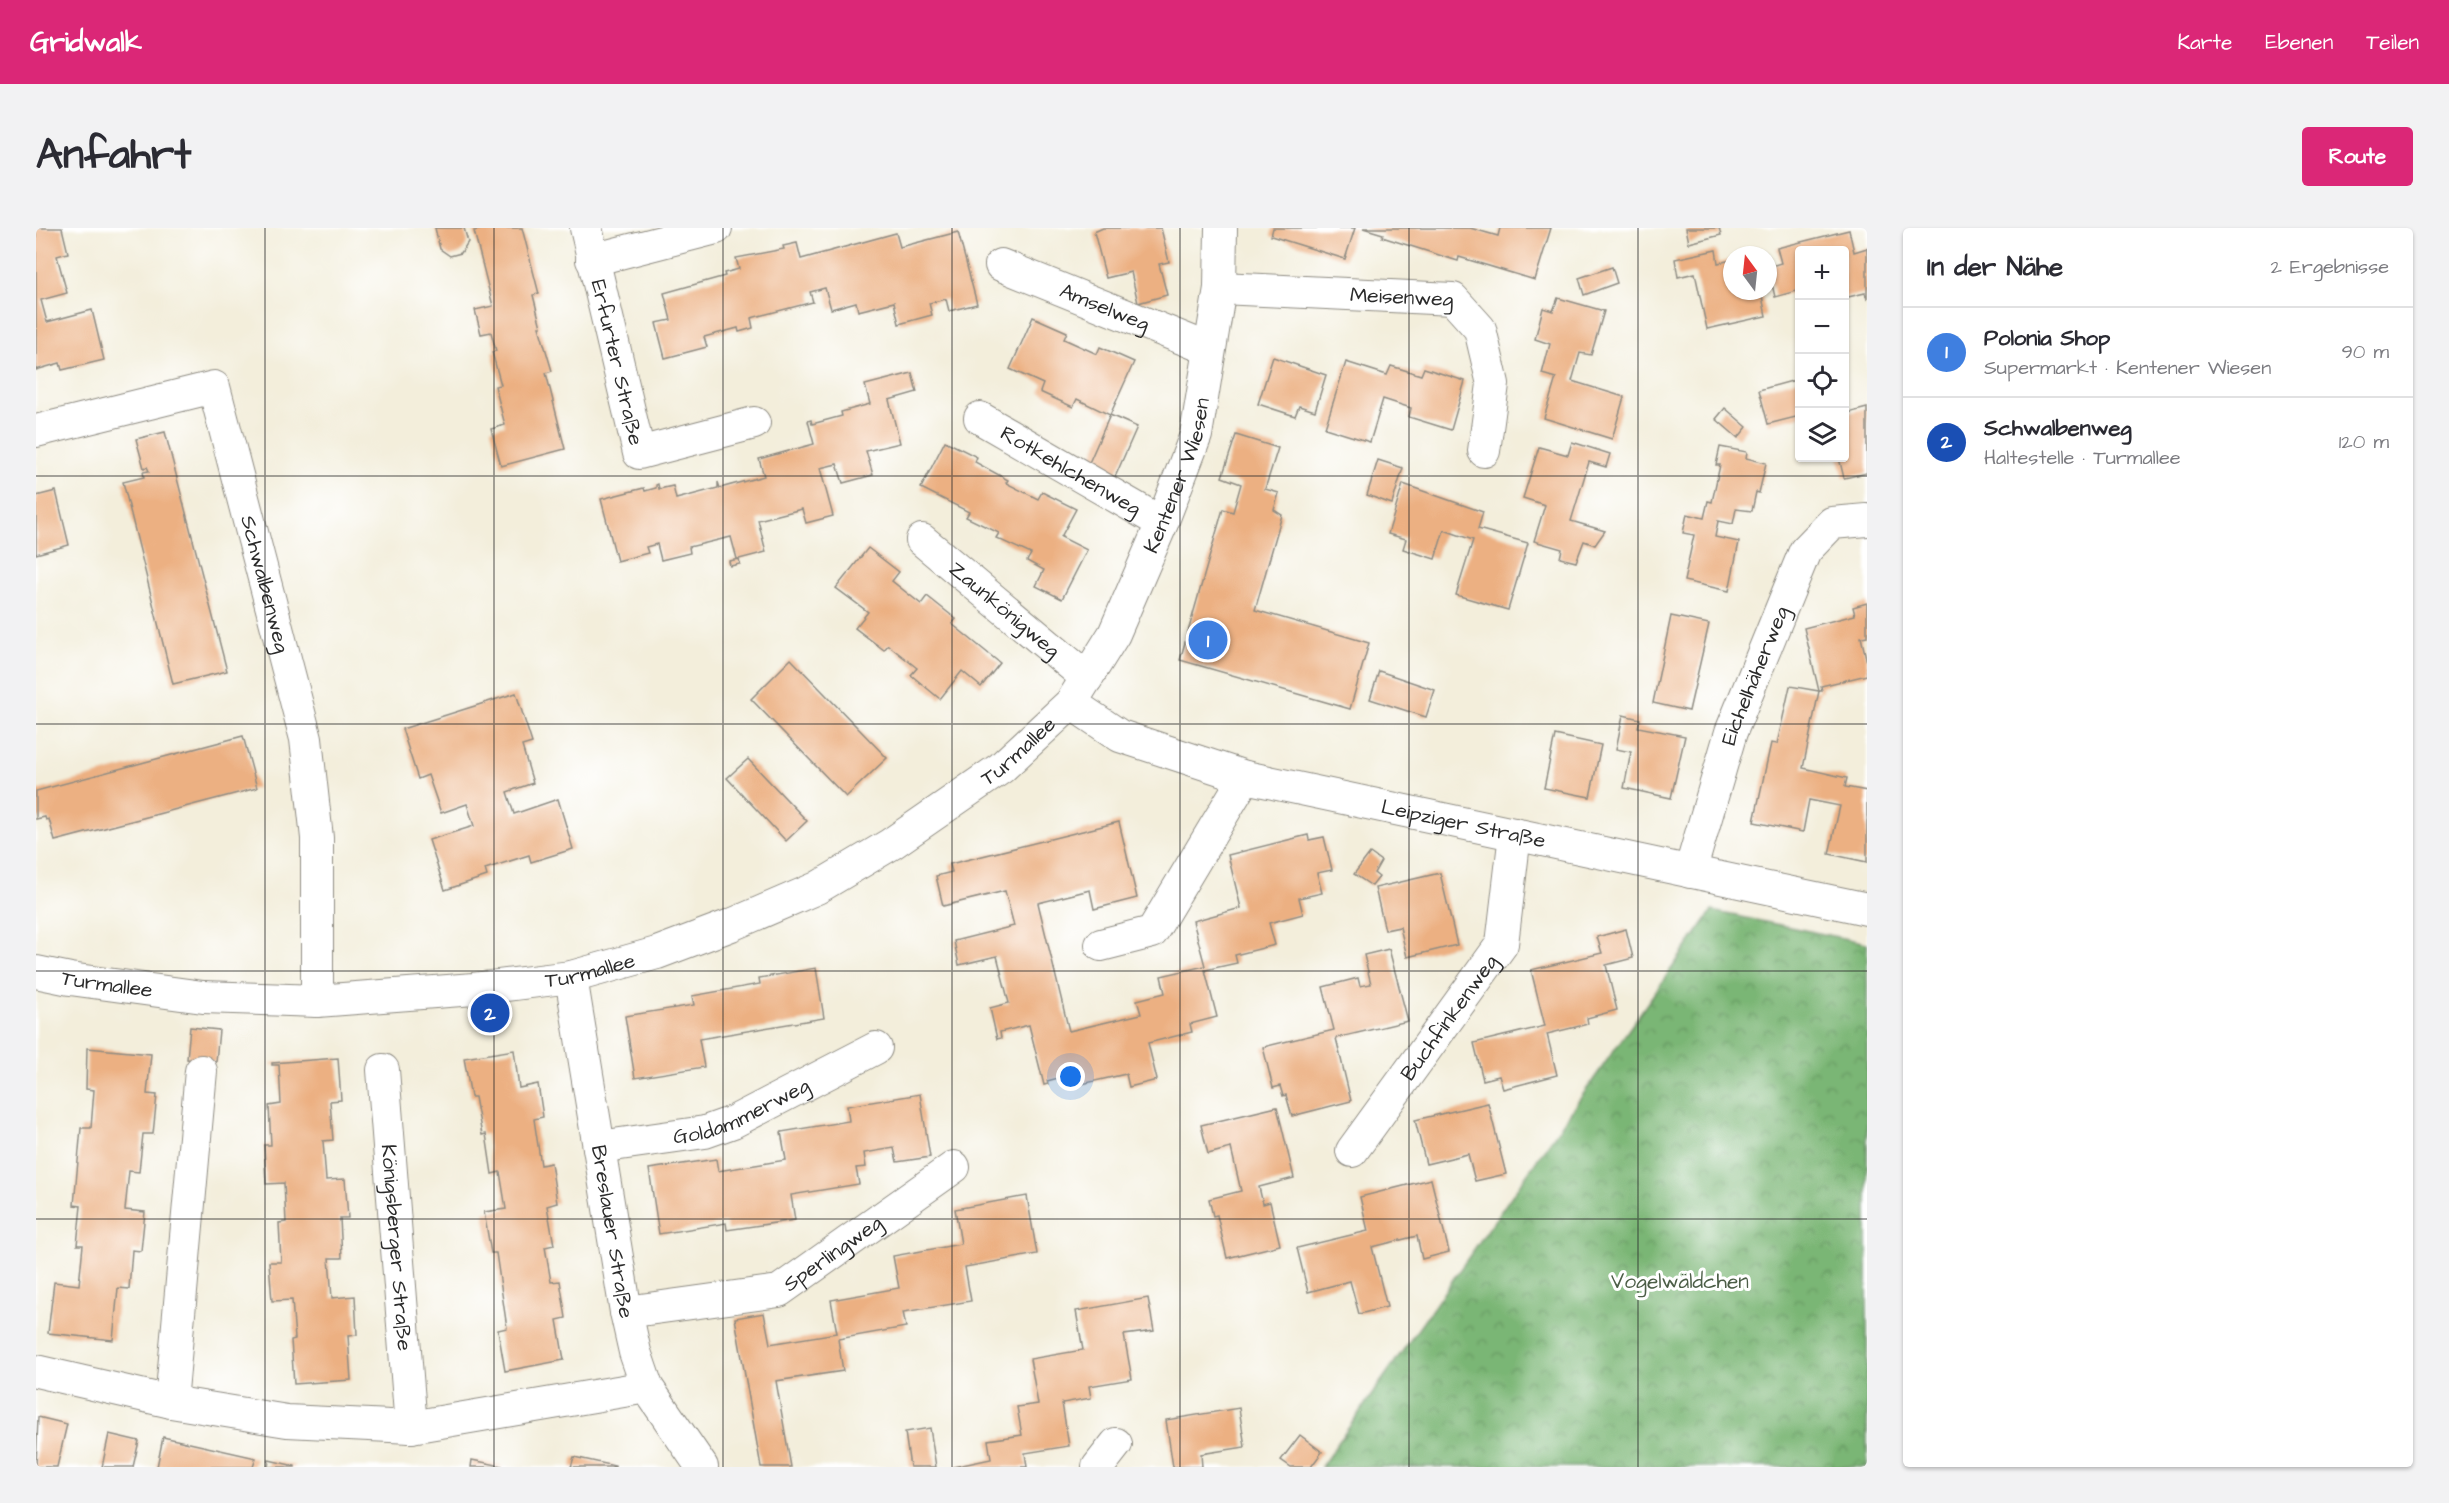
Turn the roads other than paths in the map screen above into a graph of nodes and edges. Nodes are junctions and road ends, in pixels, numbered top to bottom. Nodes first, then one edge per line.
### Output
1 (586, 228) edge
2 (716, 228) edge
3 (1221, 228) edge
4 (592, 260) junction
5 (1001, 265) dead end
6 (1220, 288) junction
7 (1209, 349) junction
8 (980, 418) dead end
9 (754, 423) dead end
10 (36, 431) edge
11 (1484, 451) dead end
12 (1867, 520) edge
13 (1162, 524) junction
14 (922, 540) dead end
15 (1079, 691) junction
16 (1245, 777) junction
17 (1515, 834) junction
18 (1690, 872) junction
19 (1867, 909) edge
20 (1101, 945) dead end
21 (36, 972) edge
22 (571, 977) junction
23 (318, 1000) junction
24 (876, 1048) dead end
25 (383, 1070) dead end
26 (201, 1071) dead end
27 (599, 1147) junction
28 (1352, 1151) dead end
29 (954, 1167) dead end
30 (626, 1312) junction
31 (36, 1371) edge
32 (647, 1387) junction
33 (171, 1402) junction
34 (411, 1427) junction
35 (702, 1467) edge

1 - 4 street, Erfurter Straße
2 - 4 street, Erfurter Straße
3 - 6 street, Kentener Wiesen
4 - 9 street, Erfurter Straße
5 - 7 street, Amselweg
6 - 7 street, Kentener Wiesen
6 - 11 street, Meisenweg
7 - 13 street, Kentener Wiesen
8 - 13 street, Rotkehlchenweg
10 - 23 street, Schwalbenweg
12 - 18 street, Eichelhäherweg
13 - 15 street, Kentener Wiesen
14 - 15 street, Zaunkönigweg
15 - 16 street, Leipziger Straße
15 - 22 street, Turmallee
16 - 17 street, Leipziger Straße
16 - 20 street
17 - 18 street, Leipziger Straße
17 - 28 street, Buchfinkenweg
18 - 19 street, Leipziger Straße
21 - 23 street, Turmallee
22 - 23 street, Turmallee
22 - 27 street, Breslauer Straße
24 - 27 street, Goldammerweg
25 - 34 street, Königsberger Straße
26 - 33 street
27 - 30 street, Breslauer Straße
29 - 30 street, Sperlingweg
30 - 32 street, Breslauer Straße
31 - 33 street
32 - 34 street
32 - 35 street, Breslauer Straße
33 - 34 street

